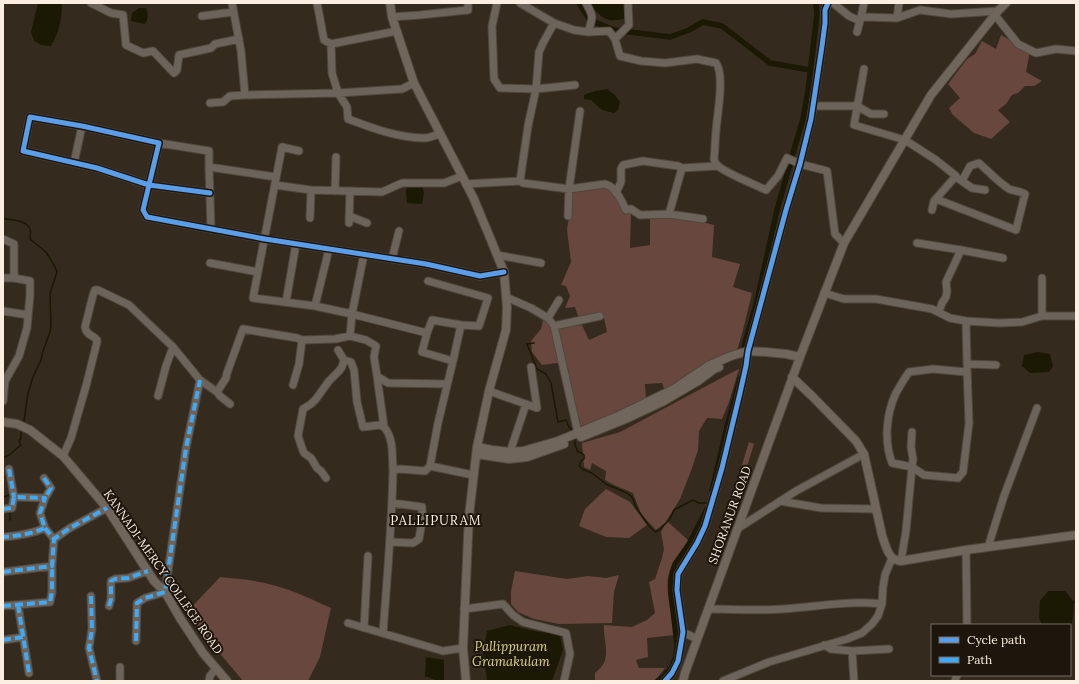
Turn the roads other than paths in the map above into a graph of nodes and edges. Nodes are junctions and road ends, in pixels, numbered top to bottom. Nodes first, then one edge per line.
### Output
1 (91, 3) edge
2 (232, 3) edge
3 (317, 3) edge
4 (390, 3) edge
5 (468, 3) edge
6 (497, 3) edge
7 (520, 3) edge
8 (586, 3) edge
9 (628, 3) edge
10 (828, 3) edge
11 (833, 3) edge
12 (864, 3) edge
13 (899, 3) edge
14 (1006, 3) edge
15 (233, 12) junction
16 (997, 13) junction
17 (202, 16) dead end
18 (392, 17) junction
19 (897, 18) junction
20 (861, 19) junction
21 (554, 23) junction
22 (397, 31) junction
23 (588, 32) junction
24 (857, 32) dead end
25 (615, 39) junction
26 (239, 40) junction
27 (331, 44) junction
28 (1076, 51) edge
29 (864, 70) dead end
30 (414, 83) junction
31 (576, 85) dead end
32 (536, 89) junction
33 (338, 93) junction
34 (245, 95) junction
35 (210, 103) dead end
36 (814, 106) junction
37 (857, 106) junction
38 (580, 111) dead end
39 (884, 114) dead end
40 (82, 126) junction
41 (440, 134) junction
42 (905, 140) junction
43 (159, 143) junction
44 (300, 151) dead end
45 (336, 157) dead end
46 (74, 163) junction
47 (800, 164) junction
48 (717, 166) junction
49 (209, 167) junction
50 (682, 168) junction
51 (462, 176) junction
52 (956, 176) junction
53 (276, 177) junction
54 (520, 181) junction
55 (962, 181) junction
56 (149, 184) junction
57 (466, 184) junction
58 (275, 185) junction
59 (569, 189) junction
60 (311, 190) junction
61 (984, 190) dead end
62 (335, 191) junction
63 (350, 191) junction
64 (210, 193) junction
65 (616, 193) junction
66 (936, 200) junction
67 (932, 210) dead end
68 (669, 214) junction
69 (349, 216) junction
70 (568, 216) dead end
71 (310, 218) dead end
72 (703, 219) dead end
73 (349, 223) dead end
74 (367, 223) dead end
75 (211, 229) junction
76 (399, 231) dead end
77 (3, 239) edge
78 (265, 239) junction
79 (844, 243) junction
80 (296, 244) junction
81 (916, 244) dead end
82 (329, 249) junction
83 (961, 250) junction
84 (364, 254) junction
85 (497, 255) junction
86 (1003, 258) dead end
87 (392, 259) junction
88 (210, 263) dead end
89 (541, 263) dead end
90 (258, 272) junction
91 (504, 272) junction
92 (3, 278) edge
93 (14, 278) junction
94 (1042, 278) dead end
95 (428, 281) dead end
96 (824, 293) junction
97 (506, 296) junction
98 (559, 300) dead end
99 (286, 302) junction
100 (316, 306) junction
101 (3, 311) edge
102 (938, 312) junction
103 (352, 314) junction
104 (28, 315) junction
105 (600, 316) dead end
106 (1042, 316) junction
107 (1076, 316) edge
108 (548, 318) junction
109 (966, 321) junction
110 (461, 324) junction
111 (554, 326) junction
112 (427, 333) junction
113 (350, 336) junction
114 (302, 340) junction
115 (173, 346) junction
116 (338, 350) dead end
117 (748, 354) junction
118 (799, 359) junction
119 (344, 360) junction
120 (454, 361) junction
121 (967, 364) junction
122 (996, 365) dead end
123 (531, 367) dead end
124 (966, 372) junction
125 (377, 376) junction
126 (792, 377) junction
127 (200, 380) junction
128 (448, 384) junction
129 (293, 385) dead end
130 (489, 391) junction
131 (217, 392) junction
132 (158, 396) dead end
133 (3, 401) edge
134 (230, 404) dead end
135 (526, 404) junction
136 (1037, 408) dead end
137 (3, 422) edge
138 (384, 427) junction
139 (912, 432) dead end
140 (578, 433) junction
141 (477, 450) junction
142 (510, 452) junction
143 (864, 454) junction
144 (62, 456) junction
145 (430, 466) junction
146 (912, 467) junction
147 (9, 469) dead end
148 (392, 470) junction
149 (473, 475) junction
150 (44, 478) dead end
151 (326, 478) dead end
152 (14, 497) junction
153 (45, 498) junction
154 (780, 501) junction
155 (392, 503) junction
156 (107, 508) junction
157 (3, 509) edge
158 (876, 509) junction
159 (45, 528) junction
160 (737, 529) junction
161 (1076, 535) edge
162 (3, 537) edge
163 (54, 539) junction
164 (390, 542) junction
165 (988, 547) junction
166 (966, 550) junction
167 (368, 556) dead end
168 (892, 558) junction
169 (901, 561) junction
170 (52, 566) junction
171 (148, 571) junction
172 (3, 572) edge
173 (165, 592) junction
174 (91, 596) dead end
175 (882, 604) junction
176 (18, 605) junction
177 (3, 606) edge
178 (109, 606) dead end
179 (464, 609) junction
180 (708, 609) junction
181 (348, 623) dead end
182 (967, 624) edge
183 (364, 628) junction
184 (683, 632) junction
185 (383, 633) junction
186 (23, 637) junction
187 (697, 639) junction
188 (3, 640) edge
189 (136, 641) dead end
190 (824, 645) junction
191 (463, 648) junction
192 (888, 649) dead end
193 (852, 651) junction
194 (120, 667) dead end
195 (216, 668) junction
196 (29, 673) dead end
197 (97, 681) edge
198 (120, 681) edge
199 (209, 681) edge
200 (227, 681) edge
201 (466, 681) edge
202 (564, 681) edge
203 (664, 681) edge
204 (683, 681) edge
205 (723, 681) edge
206 (854, 681) edge

1 - 26 street
2 - 15 street
3 - 27 street
4 - 18 main road
5 - 18 street
6 - 32 street
7 - 21 street
8 - 23 street
9 - 25 street
10 - 36 street
11 - 20 street
12 - 20 street
13 - 19 street
14 - 16 main road, SHORANUR ROAD
15 - 17 street
15 - 26 street
16 - 19 street
16 - 28 street
16 - 42 main road, SHORANUR ROAD
18 - 22 main road
19 - 20 street
20 - 24 street
21 - 23 street
21 - 32 street
22 - 27 street
22 - 30 main road
23 - 25 street
25 - 48 street
26 - 34 street
27 - 33 street
29 - 37 street
30 - 33 street
30 - 41 main road
31 - 32 street
32 - 54 street
33 - 34 street
33 - 41 street
34 - 35 street
36 - 37 street
36 - 47 street
37 - 39 street
37 - 42 street
38 - 59 street
40 - 43 street
40 - 46 street
40 - 46 street
41 - 51 main road
42 - 52 street
42 - 79 main road, SHORANUR ROAD
43 - 49 street
43 - 56 street
44 - 53 street
45 - 62 street
46 - 56 street
47 - 48 street
47 - 79 street
47 - 117 street
48 - 50 street
49 - 53 street
49 - 64 street
50 - 65 street
50 - 68 street
51 - 57 main road
51 - 63 street
52 - 55 street
52 - 66 street
53 - 58 street
54 - 57 street
54 - 59 street
55 - 61 street
55 - 66 street
56 - 64 street
56 - 75 street
57 - 85 main road
58 - 60 street
58 - 78 street
59 - 65 street
59 - 70 street
60 - 62 street
60 - 71 street
62 - 63 street
63 - 69 street
64 - 75 street
65 - 68 street
66 - 67 street
68 - 72 street
69 - 73 street
69 - 74 street
75 - 78 street
76 - 87 street
77 - 93 street
78 - 80 street
78 - 90 street
79 - 96 main road, SHORANUR ROAD
80 - 82 street
80 - 99 street
81 - 83 street
82 - 84 street
82 - 100 street
83 - 86 street
83 - 102 street
84 - 87 street
84 - 103 street
85 - 89 street
85 - 91 main road
87 - 91 street
88 - 90 street
90 - 99 street
91 - 97 main road
92 - 93 street
93 - 104 street
94 - 106 street
95 - 110 street
96 - 102 street
96 - 118 main road, SHORANUR ROAD
97 - 108 street
97 - 130 main road
98 - 108 street
99 - 100 street
100 - 103 street
101 - 104 street
102 - 109 street
103 - 112 street
103 - 113 street
104 - 133 street
105 - 111 street
106 - 107 street
106 - 109 street
108 - 111 street
109 - 121 street
110 - 112 street
110 - 120 street
111 - 140 street
112 - 120 street
113 - 114 street
113 - 125 street
114 - 129 street
114 - 131 street
115 - 127 street
115 - 132 street
115 - 144 street
116 - 119 street
117 - 118 main road
117 - 140 main road
117 - 141 main road
117 - 184 street
118 - 126 main road, SHORANUR ROAD
119 - 138 street
119 - 151 street
120 - 128 street
121 - 122 street
121 - 124 street
123 - 135 street
124 - 146 street
124 - 146 street
125 - 128 street
125 - 138 street
126 - 143 main road
126 - 160 main road, SHORANUR ROAD
127 - 131 street
127 - 173 street
128 - 145 street
130 - 135 street
130 - 141 main road
131 - 134 street
135 - 142 street
136 - 165 street
137 - 144 main road, KANNADI-MERCY COLLEGE ROAD
138 - 148 street
139 - 146 street
140 - 142 main road
141 - 142 main road
141 - 149 main road
143 - 154 street
143 - 158 main road
144 - 156 main road, KANNADI-MERCY COLLEGE ROAD
145 - 148 street
145 - 149 street
146 - 169 street
147 - 152 street
148 - 155 street
149 - 179 main road
150 - 153 street
152 - 153 street
152 - 157 street
153 - 159 street
154 - 158 street
154 - 160 street
155 - 164 street
155 - 164 street
156 - 163 street
156 - 171 main road, KANNADI-MERCY COLLEGE ROAD
158 - 168 main road
159 - 162 street
159 - 163 street
160 - 180 main road, SHORANUR ROAD
161 - 165 main road
163 - 170 street
164 - 185 street
165 - 166 main road
166 - 169 main road
166 - 182 street
167 - 183 street
168 - 169 main road
168 - 175 street
170 - 172 street
170 - 176 street
171 - 173 main road, KANNADI-MERCY COLLEGE ROAD
171 - 178 street
173 - 189 street
173 - 195 main road, KANNADI-MERCY COLLEGE ROAD
174 - 197 street
175 - 180 street
175 - 190 street
176 - 177 street
176 - 186 street
179 - 191 main road
179 - 202 street
180 - 187 main road, SHORANUR ROAD
181 - 183 street
183 - 185 street
184 - 187 street
184 - 203 street
185 - 191 street
186 - 188 street
186 - 196 street
187 - 204 main road, SHORANUR ROAD
190 - 193 street
190 - 205 street
191 - 201 main road
192 - 193 street
193 - 206 street
194 - 198 street
195 - 199 street
195 - 200 main road, KANNADI-MERCY COLLEGE ROAD

